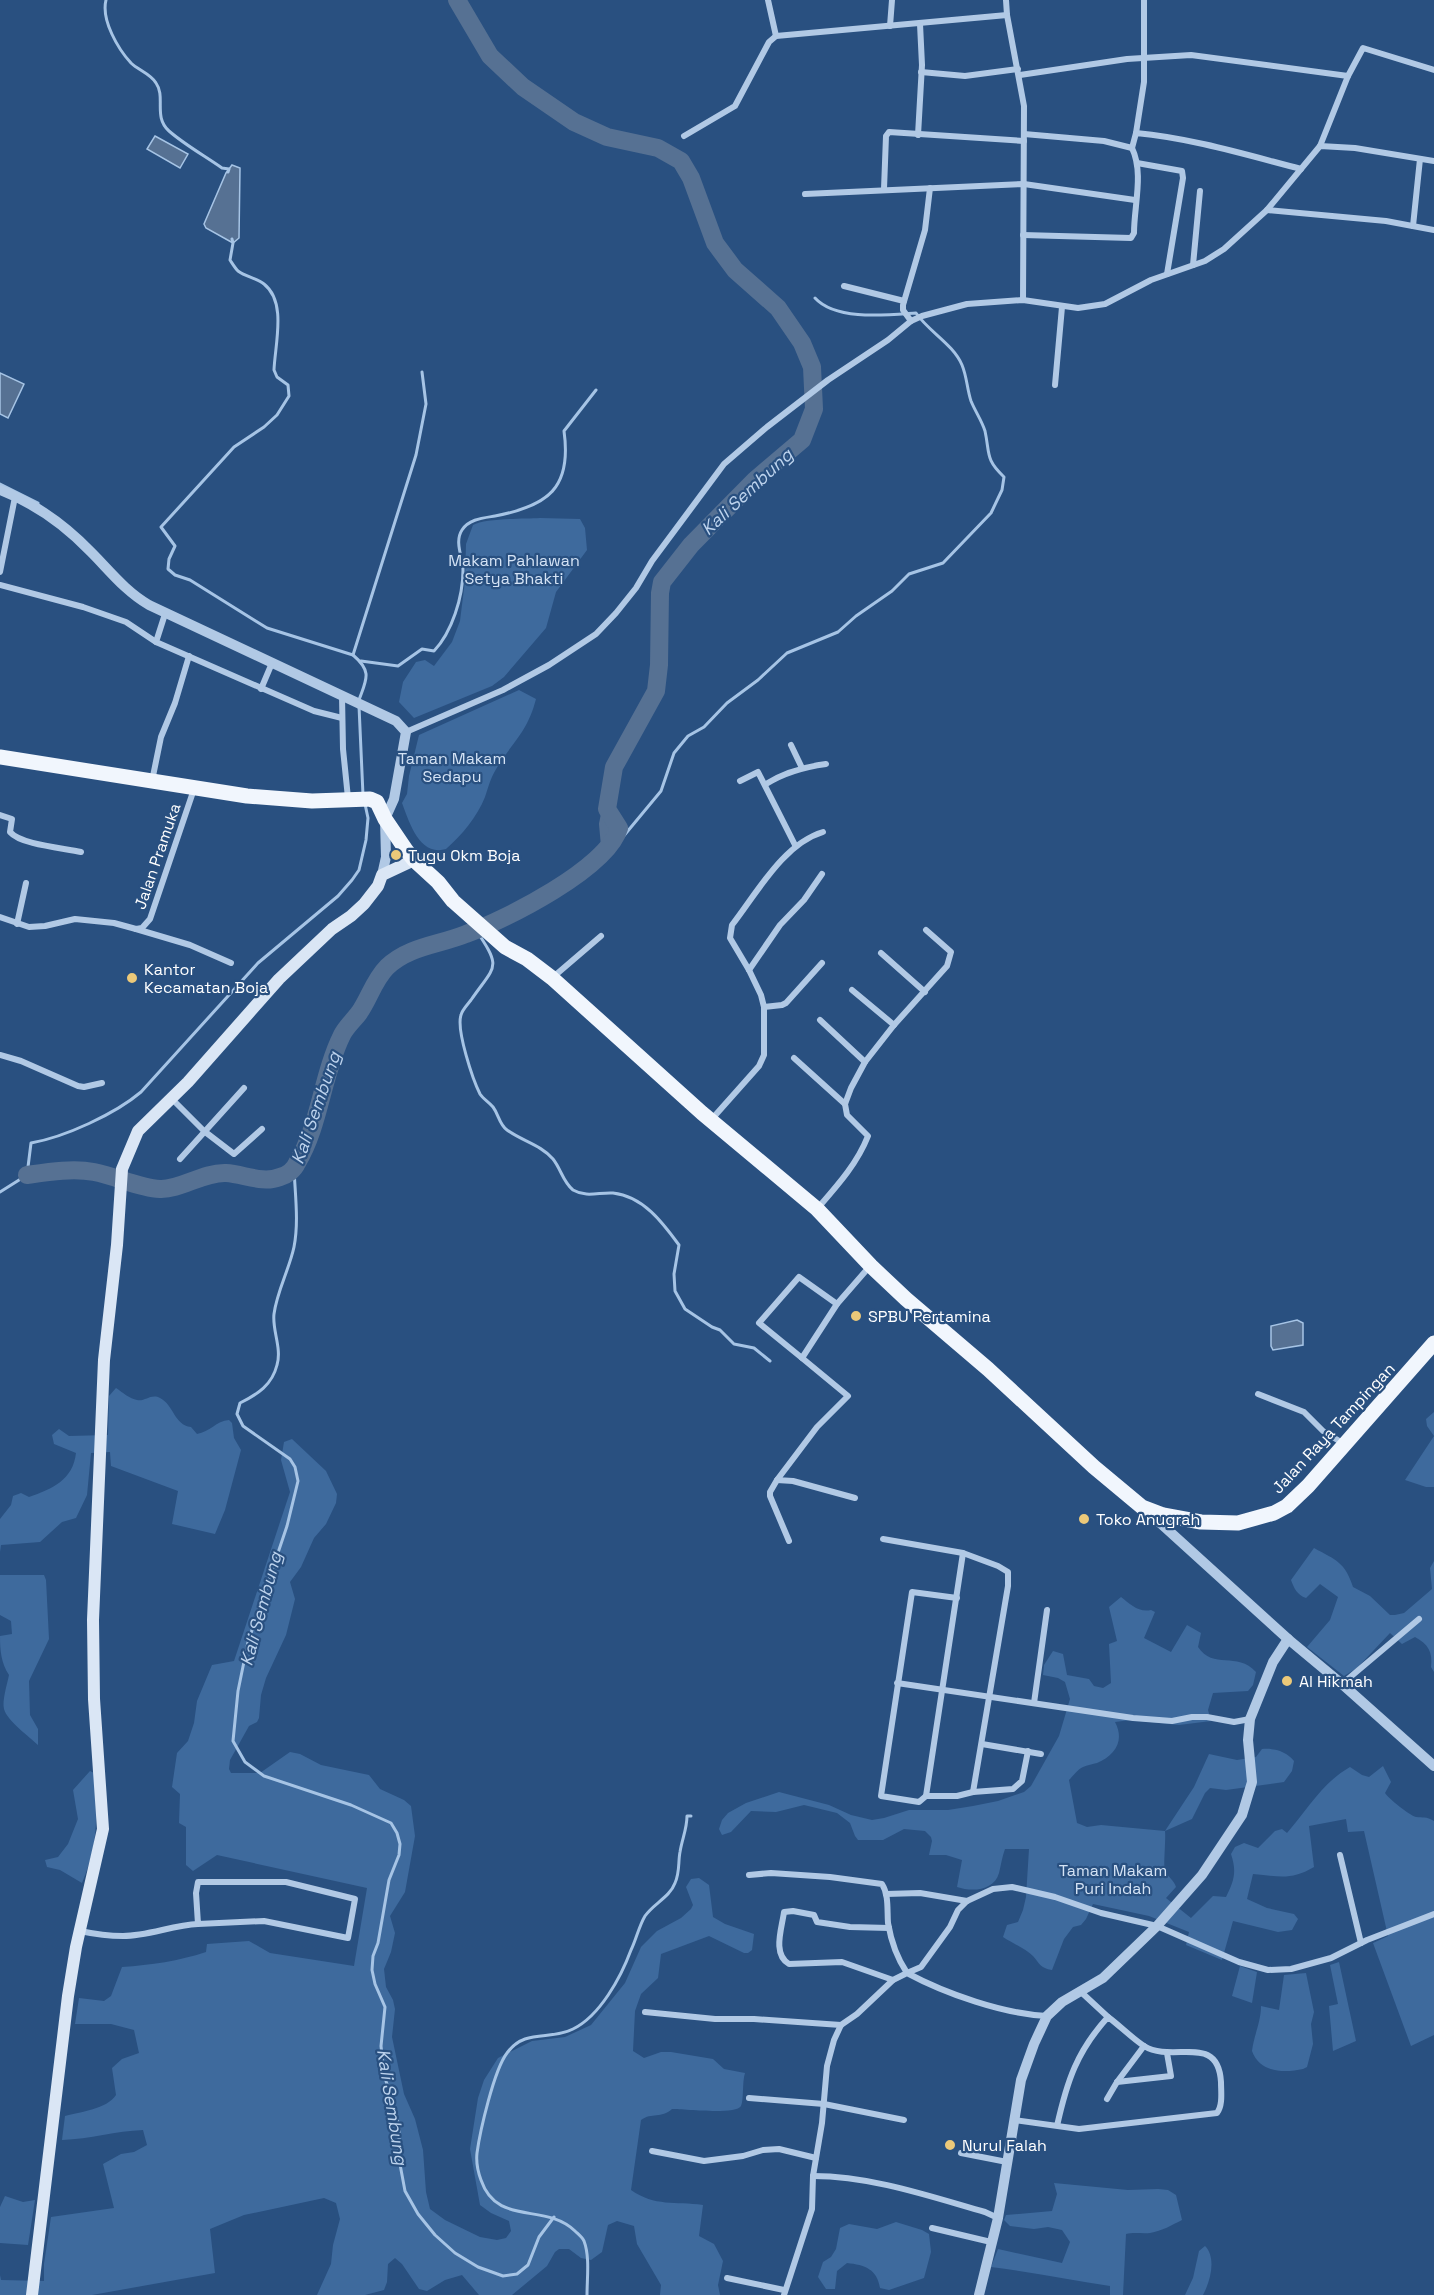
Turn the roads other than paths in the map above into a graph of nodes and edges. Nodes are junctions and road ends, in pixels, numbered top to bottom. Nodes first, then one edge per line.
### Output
1 (768, 0) edge
2 (892, 0) edge
3 (1006, 0) edge
4 (1144, 0) edge
5 (1007, 15) junction
6 (920, 24) junction
7 (890, 26) junction
8 (776, 36) junction
9 (1144, 57) junction
10 (1434, 70) edge
11 (921, 72) junction
12 (1019, 72) junction
13 (1348, 76) junction
14 (1136, 134) junction
15 (918, 135) junction
16 (684, 136) dead end
17 (1024, 138) junction
18 (1320, 146) junction
19 (1132, 148) junction
20 (1420, 159) junction
21 (1434, 161) edge
22 (1137, 164) junction
23 (1301, 169) junction
24 (1024, 184) junction
25 (930, 188) junction
26 (884, 189) junction
27 (1200, 191) dead end
28 (805, 194) dead end
29 (1135, 200) junction
30 (1267, 210) junction
31 (1413, 226) junction
32 (1434, 230) edge
33 (1023, 235) junction
34 (1192, 265) junction
35 (1167, 274) junction
36 (844, 286) dead end
37 (1023, 300) junction
38 (904, 301) junction
39 (1062, 307) junction
40 (912, 319) junction
41 (1055, 385) dead end
42 (0, 490) edge
43 (15, 497) junction
44 (0, 572) edge
45 (0, 585) edge
46 (165, 614) junction
47 (156, 642) junction
48 (189, 656) junction
49 (272, 663) junction
50 (259, 688) junction
51 (345, 697) junction
52 (342, 718) junction
53 (406, 732) junction
54 (791, 745) dead end
55 (0, 757) edge
56 (826, 764) dead end
57 (802, 768) junction
58 (152, 781) junction
59 (740, 781) dead end
60 (766, 784) junction
61 (194, 788) junction
62 (349, 798) junction
63 (0, 815) edge
64 (385, 819) junction
65 (823, 832) dead end
66 (795, 845) junction
67 (81, 852) dead end
68 (414, 860) junction
69 (822, 874) dead end
70 (382, 875) junction
71 (26, 883) dead end
72 (0, 917) edge
73 (16, 924) junction
74 (136, 929) junction
75 (926, 930) dead end
76 (601, 936) dead end
77 (881, 954) dead end
78 (231, 963) dead end
79 (822, 963) dead end
80 (749, 970) junction
81 (552, 978) junction
82 (852, 990) dead end
83 (925, 992) junction
84 (764, 1007) junction
85 (820, 1020) dead end
86 (894, 1025) junction
87 (0, 1055) edge
88 (794, 1058) dead end
89 (865, 1062) junction
90 (102, 1083) dead end
91 (244, 1088) dead end
92 (170, 1098) junction
93 (845, 1104) junction
94 (711, 1120) junction
95 (262, 1129) dead end
96 (204, 1131) junction
97 (180, 1159) dead end
98 (817, 1209) junction
99 (871, 1266) junction
100 (837, 1304) junction
101 (1433, 1345) edge
102 (802, 1358) junction
103 (1258, 1394) dead end
104 (1344, 1444) junction
105 (777, 1480) junction
106 (855, 1498) dead end
107 (1142, 1507) junction
108 (883, 1539) dead end
109 (789, 1541) dead end
110 (963, 1553) junction
111 (957, 1598) junction
112 (1047, 1610) dead end
113 (1419, 1618) dead end
114 (1288, 1639) junction
115 (897, 1683) junction
116 (1342, 1684) junction
117 (942, 1689) junction
118 (989, 1696) junction
119 (1034, 1703) junction
120 (1250, 1719) junction
121 (982, 1744) junction
122 (1028, 1751) junction
123 (1041, 1754) dead end
124 (1434, 1766) edge
125 (973, 1792) junction
126 (926, 1796) junction
127 (1340, 1855) dead end
128 (749, 1875) dead end
129 (886, 1894) junction
130 (967, 1901) junction
131 (1434, 1914) edge
132 (198, 1924) junction
133 (1157, 1926) junction
134 (889, 1928) junction
135 (80, 1930) junction
136 (1361, 1943) junction
137 (907, 1973) junction
138 (893, 1980) junction
139 (1081, 1992) junction
140 (645, 2012) dead end
141 (1047, 2016) junction
142 (1108, 2017) junction
143 (841, 2025) junction
144 (1144, 2046) junction
145 (1167, 2053) junction
146 (1117, 2082) junction
147 (748, 2098) dead end
148 (1107, 2099) dead end
149 (824, 2104) junction
150 (904, 2120) dead end
151 (1014, 2120) junction
152 (1057, 2126) junction
153 (652, 2151) dead end
154 (961, 2153) dead end
155 (816, 2158) junction
156 (1007, 2162) junction
157 (813, 2176) junction
158 (998, 2218) junction
159 (932, 2228) dead end
160 (991, 2242) junction
161 (727, 2277) dead end
162 (784, 2292) edge
163 (32, 2295) edge
164 (979, 2295) edge

1 - 8 street
2 - 7 street
3 - 5 street
4 - 9 street
5 - 6 street
5 - 12 street
6 - 7 street
6 - 11 street
7 - 8 street
8 - 16 street
9 - 12 street
9 - 13 street
9 - 14 street
10 - 13 street
11 - 12 street
11 - 15 street
12 - 17 street
13 - 18 street
14 - 19 street
14 - 23 street
15 - 17 street
15 - 26 street
17 - 19 street
17 - 24 street
18 - 20 street
18 - 23 street
19 - 22 street
20 - 21 street
20 - 31 street
22 - 29 street
22 - 35 street
23 - 30 street
24 - 25 street
24 - 29 street
24 - 33 street
25 - 26 street
25 - 38 street
26 - 28 street
27 - 34 street
29 - 33 street
30 - 31 street
30 - 34 street
31 - 32 street
33 - 37 street
34 - 35 street
35 - 39 street
36 - 38 street
37 - 39 street
37 - 40 street
38 - 40 street
39 - 41 street
40 - 53 street
42 - 43 street
43 - 44 street
43 - 46 street
45 - 47 street
46 - 47 street
46 - 49 street
47 - 48 street
48 - 50 street
48 - 58 street
49 - 50 street
49 - 51 street
50 - 52 street
51 - 52 street
51 - 53 street
52 - 62 street
53 - 64 street
54 - 57 street
55 - 58 main road
56 - 57 street
57 - 60 street
58 - 61 main road
59 - 60 street
60 - 66 street
61 - 62 main road
61 - 74 street, Jalan Pramuka
62 - 64 main road
63 - 67 street
64 - 68 main road
64 - 70 street
65 - 66 street
66 - 80 street
68 - 70 main road
68 - 81 main road
69 - 80 street
70 - 92 main road
71 - 73 street
72 - 73 street, Jalan Pramuka
73 - 74 street, Jalan Pramuka
74 - 78 street
75 - 83 street
76 - 81 street
77 - 83 street
79 - 84 street
80 - 84 street
81 - 94 main road
82 - 86 street
83 - 86 street
84 - 94 street
85 - 89 street
86 - 89 street
87 - 90 street
88 - 93 street
89 - 93 street
91 - 96 street
92 - 96 street
92 - 135 main road
93 - 98 street
94 - 98 main road
95 - 96 street
96 - 97 street
98 - 99 main road
99 - 100 street
99 - 107 main road
100 - 102 street
100 - 102 street
101 - 104 main road, Jalan Raya Tampingan
102 - 105 street
103 - 104 street
104 - 107 main road, Jalan Raya Tampingan
105 - 106 street
105 - 109 street
107 - 114 street
108 - 110 street
110 - 111 street
110 - 118 street
111 - 115 street
111 - 117 street
112 - 119 street
113 - 116 street
114 - 116 street
114 - 120 street
115 - 117 street
115 - 126 street
116 - 124 street
117 - 118 street
117 - 126 street
118 - 119 street
118 - 121 street
119 - 120 street
120 - 133 street
121 - 122 street
121 - 125 street
122 - 123 street
122 - 125 street
125 - 126 street
127 - 136 street
128 - 129 street
129 - 130 street
129 - 134 street
130 - 133 street
130 - 137 street
131 - 136 street
132 - 132 street
132 - 135 street
133 - 136 street
133 - 139 street
134 - 137 street
134 - 138 street
135 - 163 main road
137 - 138 street
137 - 141 street
138 - 143 street
139 - 141 street
139 - 142 street
140 - 143 street
141 - 151 street
142 - 144 street
142 - 152 street
143 - 149 street
144 - 145 street
144 - 146 street
145 - 146 street
145 - 152 street
146 - 148 street
147 - 149 street
149 - 150 street
149 - 155 street
151 - 152 street
151 - 156 street
153 - 155 street
154 - 156 street
155 - 157 street
156 - 158 street
157 - 158 street
157 - 162 street
158 - 160 street
159 - 160 street
160 - 164 street
161 - 162 street

